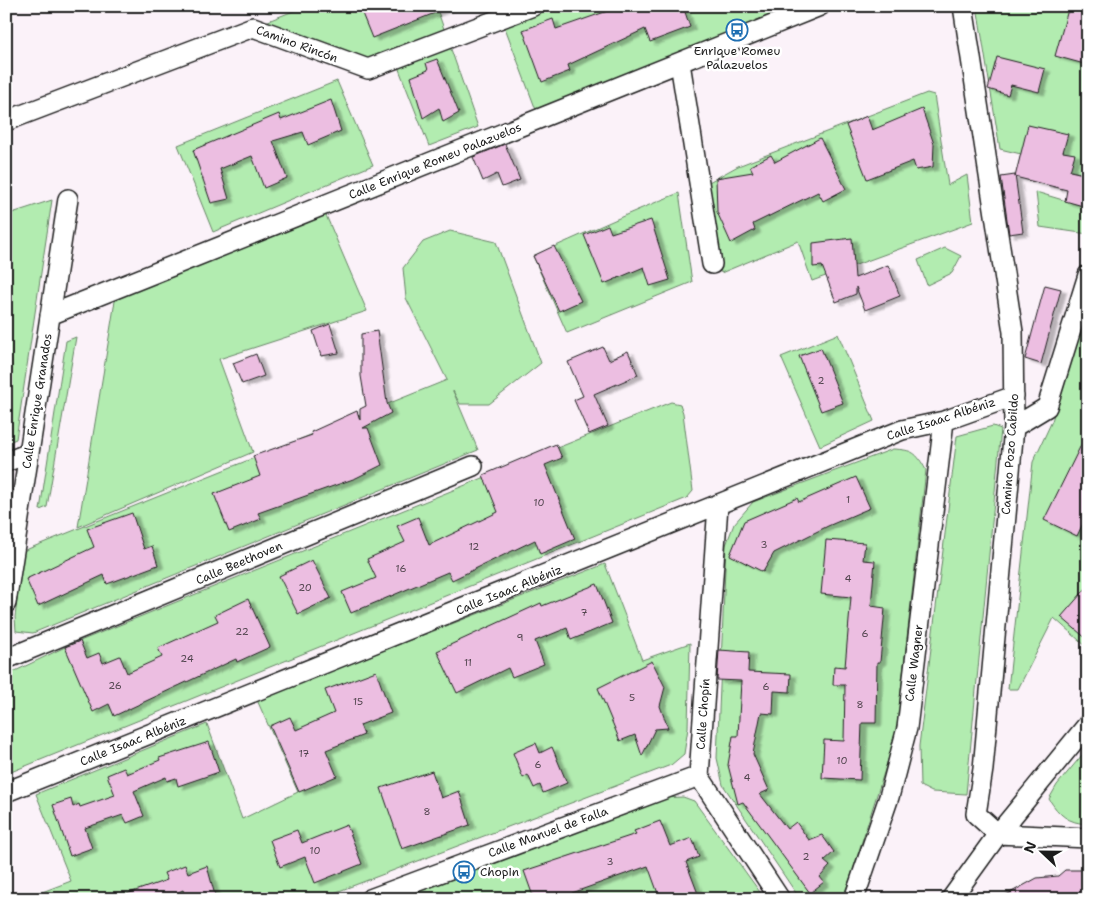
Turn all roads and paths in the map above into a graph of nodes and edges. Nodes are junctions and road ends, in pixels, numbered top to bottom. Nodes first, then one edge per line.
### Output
1 (532, 6) edge
2 (820, 6) edge
3 (963, 6) edge
4 (680, 63) junction
5 (6, 121) edge
6 (68, 200) dead end
7 (712, 264) dead end
8 (1088, 275) edge
9 (50, 315) junction
10 (1014, 396) junction
11 (944, 421) junction
12 (1014, 427) junction
13 (29, 453) junction
14 (6, 462) edge
15 (473, 466) dead end
16 (718, 506) junction
17 (6, 603) edge
18 (6, 660) edge
19 (1088, 724) edge
20 (699, 776) junction
21 (6, 792) edge
22 (998, 834) junction
23 (1088, 838) edge
24 (370, 899) edge
25 (780, 899) edge
26 (854, 899) edge
27 (951, 899) edge

1 - 5 street, Camino Rincón
2 - 4 street, Calle Enrique Romeu Palazuelos
3 - 10 street, Camino Pozo Cabildo
4 - 7 street
4 - 9 street, Calle Enrique Romeu Palazuelos
6 - 9 street, Calle Enrique Granados
8 - 12 street
9 - 13 street, Calle Enrique Granados
10 - 11 street, Calle Isaac Albéniz
10 - 12 street, Camino Pozo Cabildo
11 - 16 street, Calle Isaac Albéniz
11 - 26 street, Calle Wagner
12 - 22 street, Camino Pozo Cabildo
13 - 14 street
13 - 17 street, Calle Enrique Granados
15 - 18 street, Calle Beethoven
16 - 20 street, Calle Chopín
16 - 21 street, Calle Isaac Albéniz
19 - 22 street
20 - 24 street, Calle Manuel de Falla
20 - 25 street
22 - 23 street
22 - 27 street

